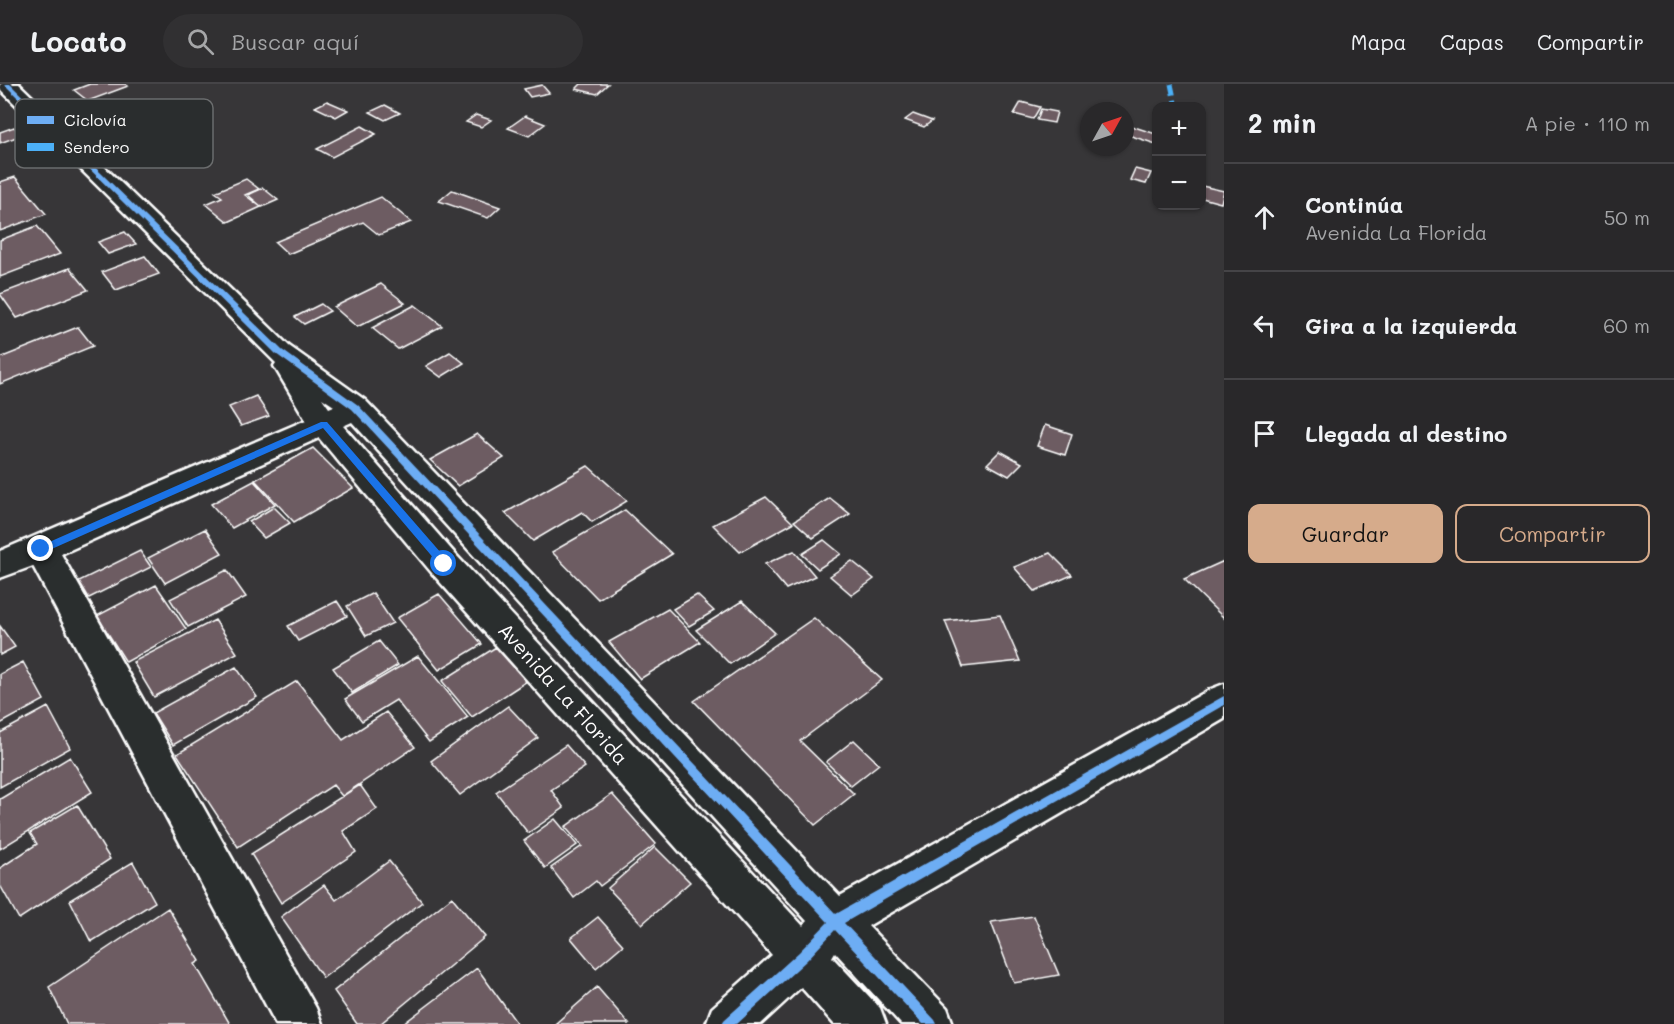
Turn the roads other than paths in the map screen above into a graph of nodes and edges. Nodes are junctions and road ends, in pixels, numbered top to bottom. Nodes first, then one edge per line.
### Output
1 (7, 84) edge
2 (22, 99) edge
3 (92, 168) edge
4 (340, 416) junction
5 (41, 549) junction
6 (0, 565) edge
7 (1224, 700) edge
8 (836, 921) junction
9 (803, 956) junction
10 (300, 1024) edge
11 (728, 1024) edge
12 (864, 1024) edge
13 (931, 1024) edge

1 - 2 street, Avenida La Florida
3 - 4 street, Avenida La Florida
4 - 5 street
4 - 8 street
4 - 9 street, Avenida La Florida
5 - 6 street
5 - 10 street
7 - 8 street
8 - 9 street
8 - 13 street
9 - 11 street
9 - 12 street, Avenida La Florida

